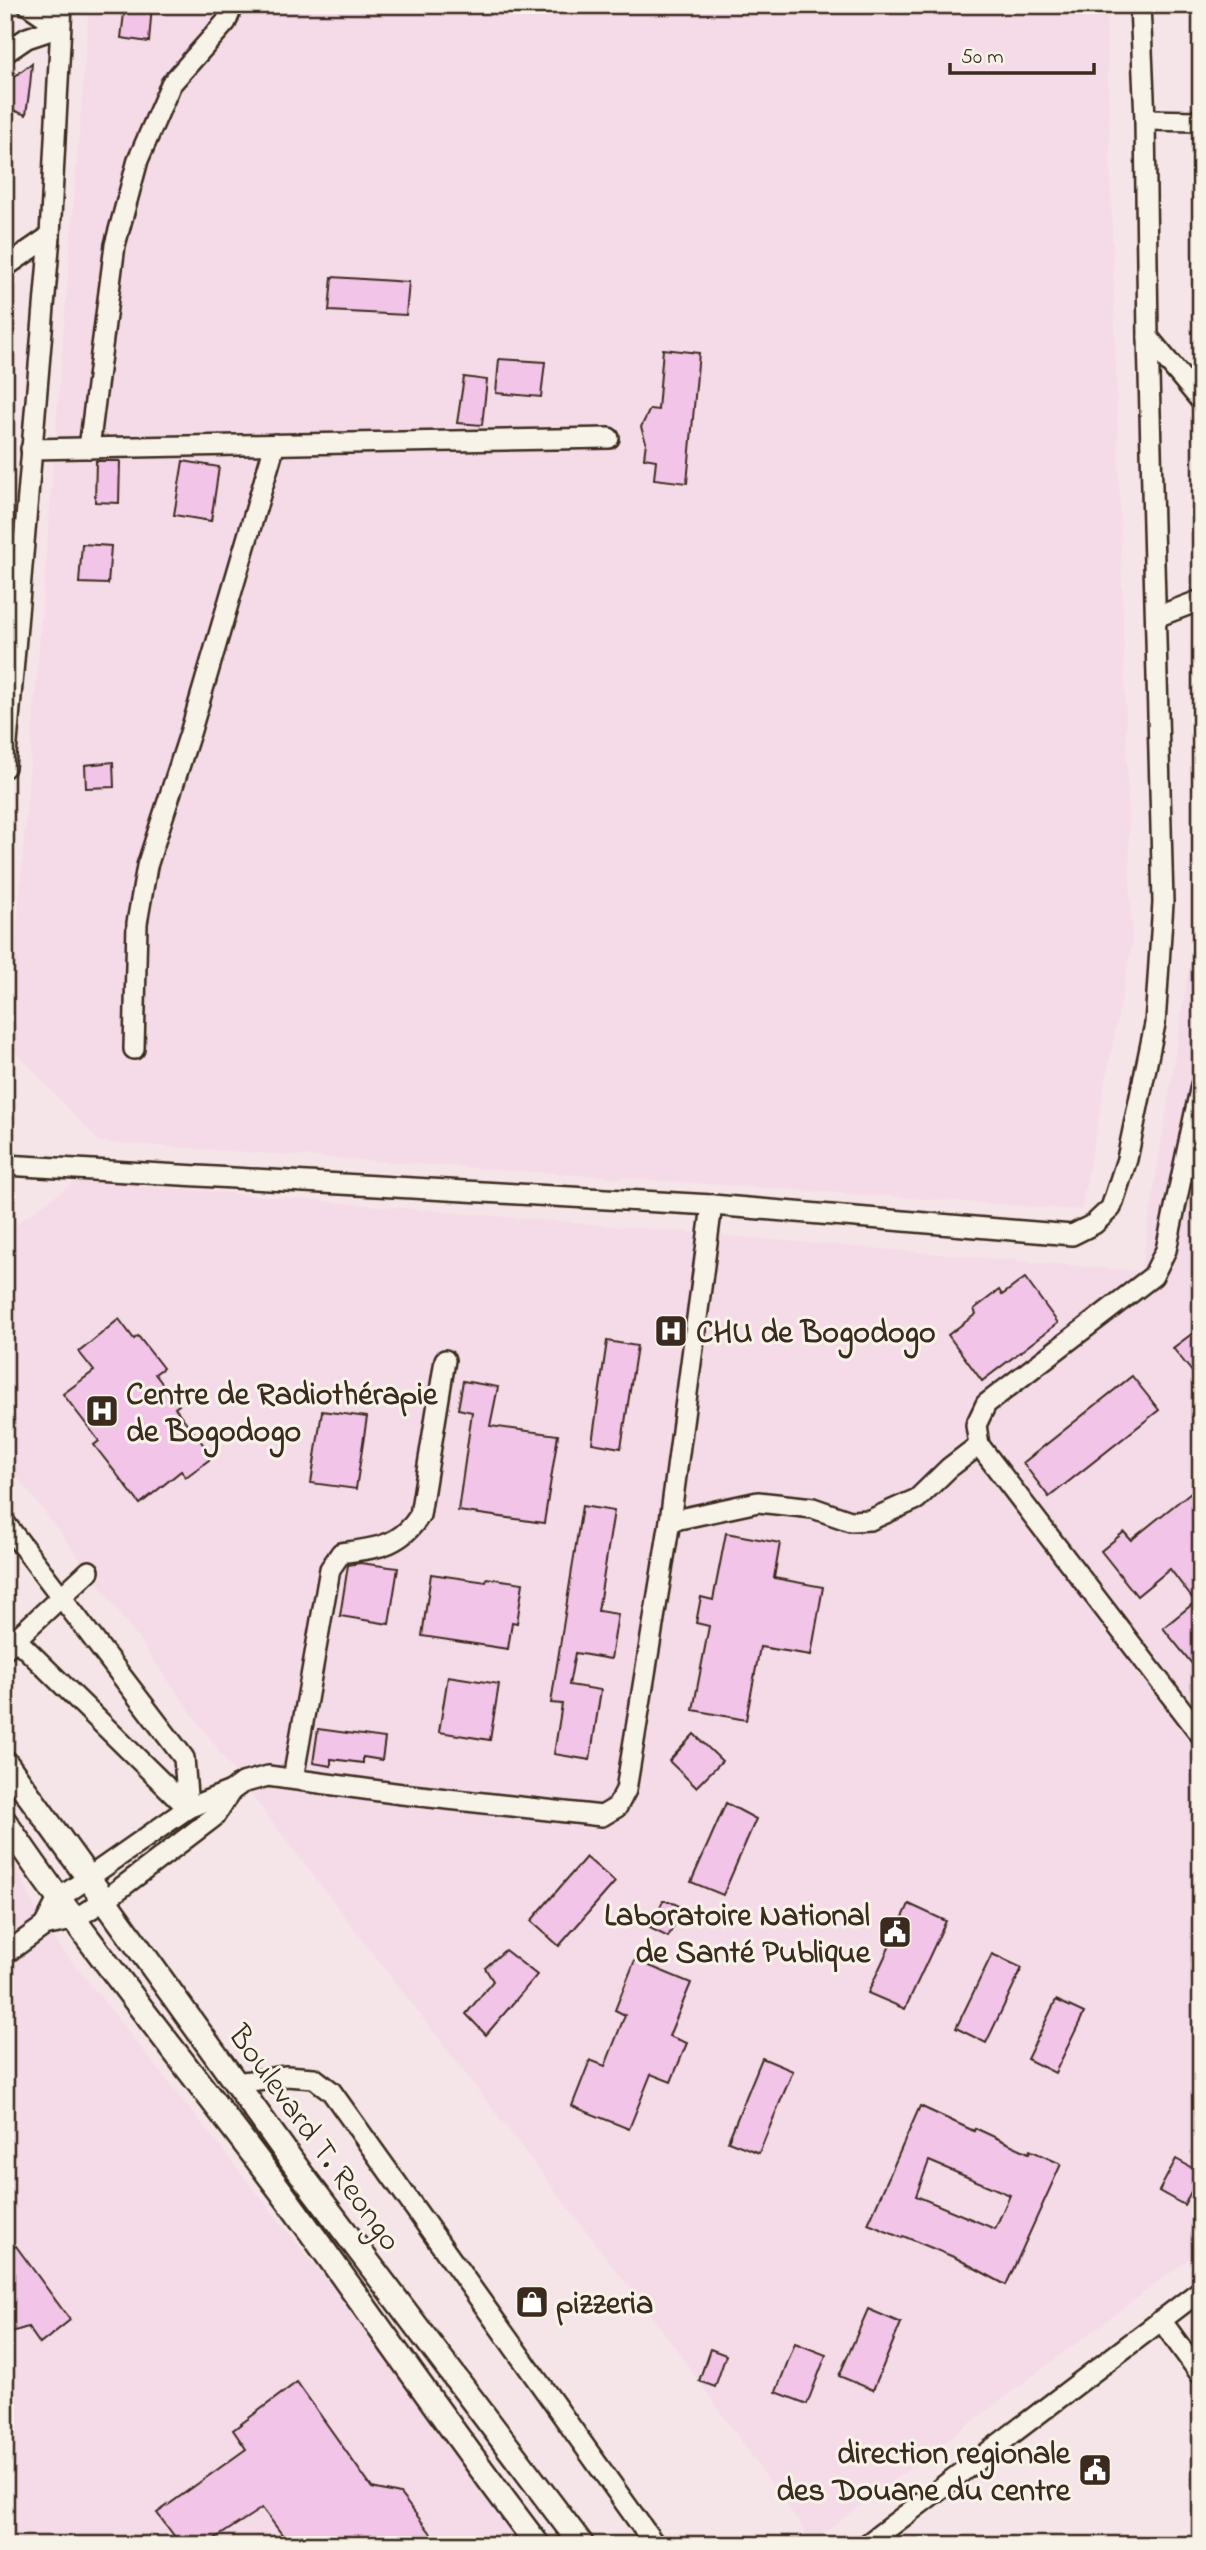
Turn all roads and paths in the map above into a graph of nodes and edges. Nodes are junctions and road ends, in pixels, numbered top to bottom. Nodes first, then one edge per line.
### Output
1 (28, 5) edge
2 (62, 5) edge
3 (233, 5) edge
4 (1140, 5) edge
5 (60, 27) junction
6 (5, 53) edge
7 (1145, 120) junction
8 (1200, 122) edge
9 (50, 236) junction
10 (5, 267) edge
11 (1148, 337) junction
12 (1201, 401) edge
13 (608, 438) dead end
14 (275, 444) junction
15 (89, 448) junction
16 (32, 449) junction
17 (1201, 600) edge
18 (1156, 617) junction
19 (8, 699) edge
20 (5, 767) edge
21 (134, 1049) dead end
22 (1200, 1092) edge
23 (5, 1165) edge
24 (712, 1205) junction
25 (445, 1360) dead end
26 (979, 1445) junction
27 (670, 1521) junction
28 (5, 1523) edge
29 (89, 1571) dead end
30 (62, 1596) junction
31 (10, 1643) edge
32 (1201, 1735) edge
33 (5, 1762) edge
34 (293, 1779) junction
35 (231, 1791) junction
36 (188, 1808) junction
37 (5, 1822) edge
38 (90, 1878) junction
39 (58, 1899) junction
40 (105, 1900) junction
41 (73, 1920) junction
42 (44, 1926) junction
43 (5, 1954) edge
44 (236, 2083) junction
45 (1201, 2290) edge
46 (1161, 2320) junction
47 (1201, 2375) edge
48 (538, 2545) edge
49 (582, 2545) edge
50 (655, 2545) edge
51 (866, 2545) edge

1 - 5 street
2 - 5 street
3 - 15 street
4 - 7 street
5 - 6 street
5 - 9 street
7 - 8 street
7 - 11 street
9 - 10 street
9 - 16 street
11 - 12 street
11 - 18 street
13 - 14 street
14 - 15 street
14 - 21 street
15 - 16 street
16 - 19 street
17 - 18 street
18 - 24 street
19 - 20 street
22 - 26 street
23 - 24 street
24 - 27 street
25 - 34 street
26 - 27 street
26 - 32 street
27 - 34 street
28 - 30 street
29 - 30 street
30 - 31 street
30 - 36 street
31 - 36 street
33 - 38 main road, Boulevard T. Reongo
34 - 35 street
35 - 36 street
35 - 40 street
36 - 38 street
37 - 39 main road, Boulevard T. Reongo
38 - 39 street
38 - 40 main road, Boulevard T. Reongo
39 - 41 main road, Boulevard T. Reongo
39 - 42 street
40 - 41 street
40 - 44 main road, Boulevard T. Reongo
41 - 42 street
41 - 48 main road, Boulevard T. Reongo
42 - 43 street
44 - 49 main road, Boulevard T. Reongo
44 - 50 street
45 - 46 street
46 - 47 street
46 - 51 street

